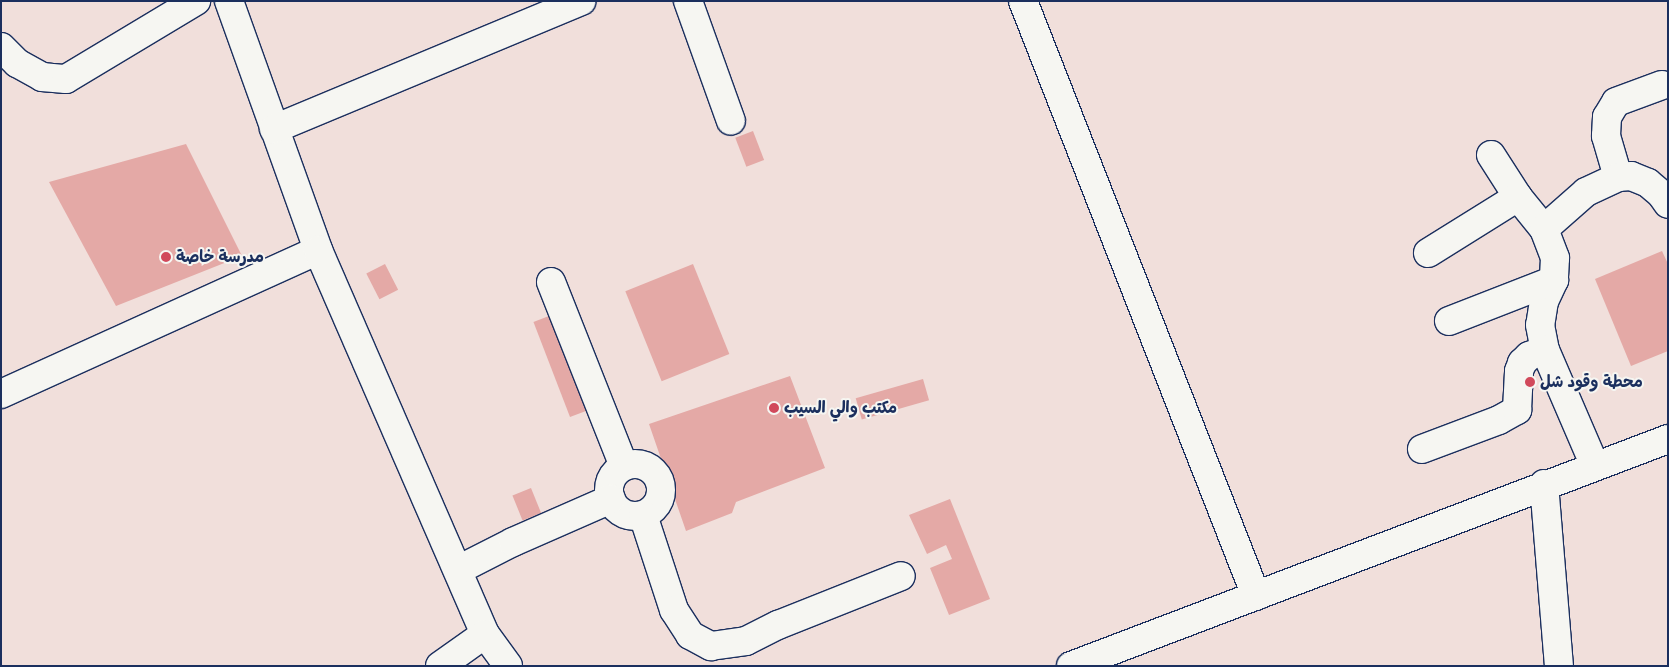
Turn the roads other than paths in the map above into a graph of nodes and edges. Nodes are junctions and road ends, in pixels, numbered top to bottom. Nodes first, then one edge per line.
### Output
1 (196, 1) edge
2 (229, 1) edge
3 (582, 1) edge
4 (688, 1) edge
5 (1023, 1) edge
6 (1, 47) edge
7 (1662, 85) dead end
8 (730, 121) dead end
9 (274, 129) junction
10 (1491, 155) dead end
11 (1618, 177) junction
12 (1518, 197) junction
13 (1668, 204) edge
14 (1544, 229) junction
15 (318, 250) junction
16 (1428, 253) dead end
17 (1554, 280) junction
18 (551, 282) dead end
19 (1449, 321) dead end
20 (1545, 350) junction
21 (1, 394) edge
22 (1668, 439) edge
23 (1422, 449) dead end
24 (624, 466) junction
25 (1595, 466) junction
26 (1544, 484) junction
27 (611, 499) junction
28 (643, 514) junction
29 (458, 570) junction
30 (901, 576) dead end
31 (1256, 596) junction
32 (486, 634) junction
33 (440, 666) edge
34 (508, 666) edge
35 (1071, 666) edge
36 (1559, 666) edge

1 - 6 street
2 - 9 street
3 - 9 street
4 - 8 street
5 - 31 street
7 - 11 street
9 - 15 street
10 - 12 street
11 - 13 street
11 - 14 street
12 - 14 street
12 - 16 street
14 - 17 street
15 - 21 street
15 - 29 street
17 - 19 street
17 - 20 street
18 - 24 street
20 - 23 street
20 - 25 street
22 - 25 street
24 - 27 street
24 - 28 street
25 - 26 street
26 - 31 street
26 - 36 street
27 - 28 street
27 - 29 street
28 - 30 street
29 - 32 street
31 - 35 street
32 - 33 street
32 - 34 street

